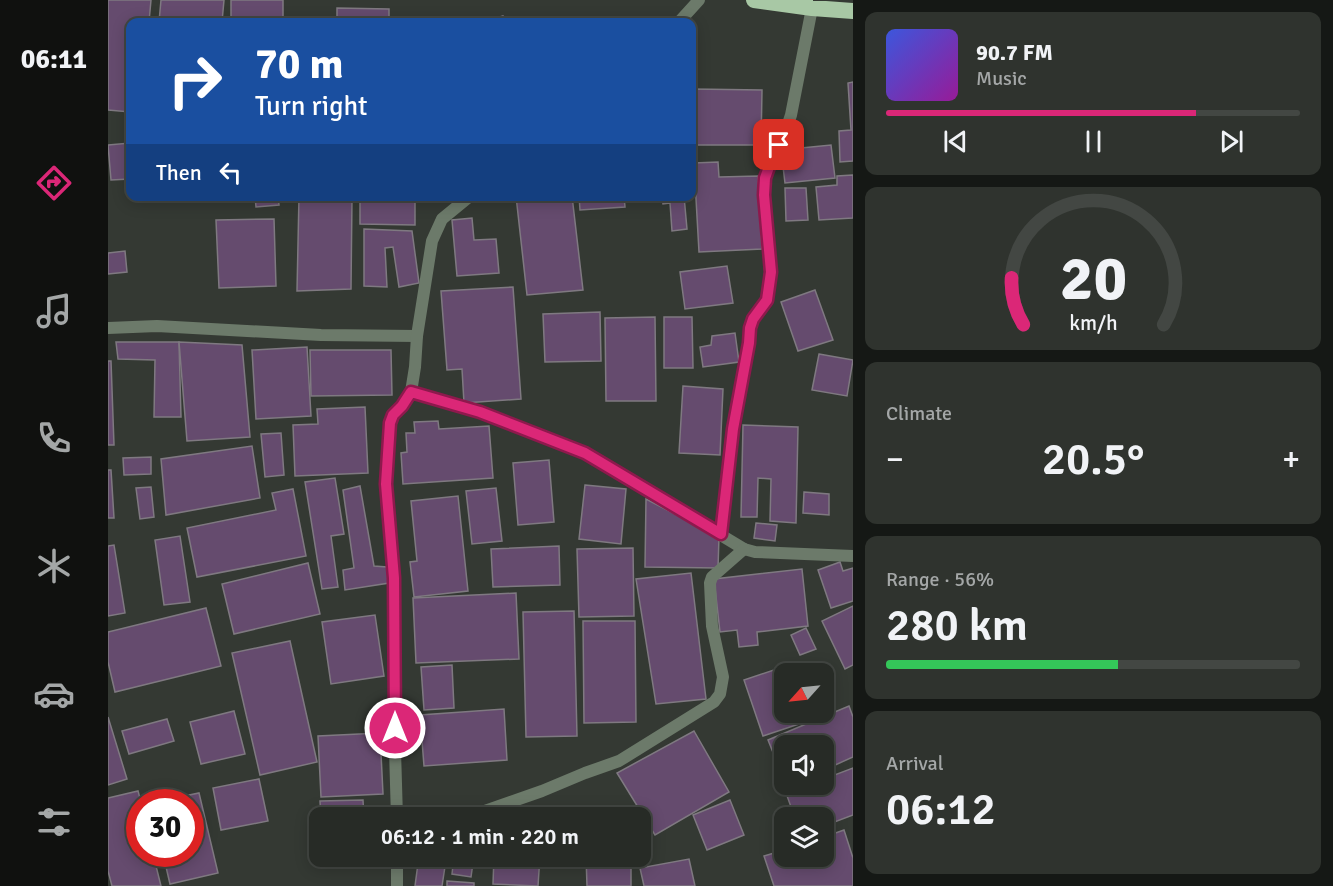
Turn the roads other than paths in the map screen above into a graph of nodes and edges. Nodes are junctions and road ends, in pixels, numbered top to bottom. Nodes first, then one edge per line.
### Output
1 (699, 0) edge
2 (754, 0) edge
3 (812, 8) junction
4 (853, 11) edge
5 (683, 18) edge
6 (464, 201) edge
7 (108, 328) edge
8 (417, 336) junction
9 (411, 392) junction
10 (721, 534) junction
11 (744, 549) junction
12 (853, 556) edge
13 (397, 807) edge
14 (496, 807) edge
15 (397, 867) edge
16 (397, 886) edge

1 - 5 street
2 - 3 highway
3 - 4 highway
3 - 10 street
6 - 8 street
7 - 8 street
8 - 9 street
9 - 10 street
9 - 13 street
10 - 11 street
11 - 12 street
11 - 14 street
15 - 16 street

